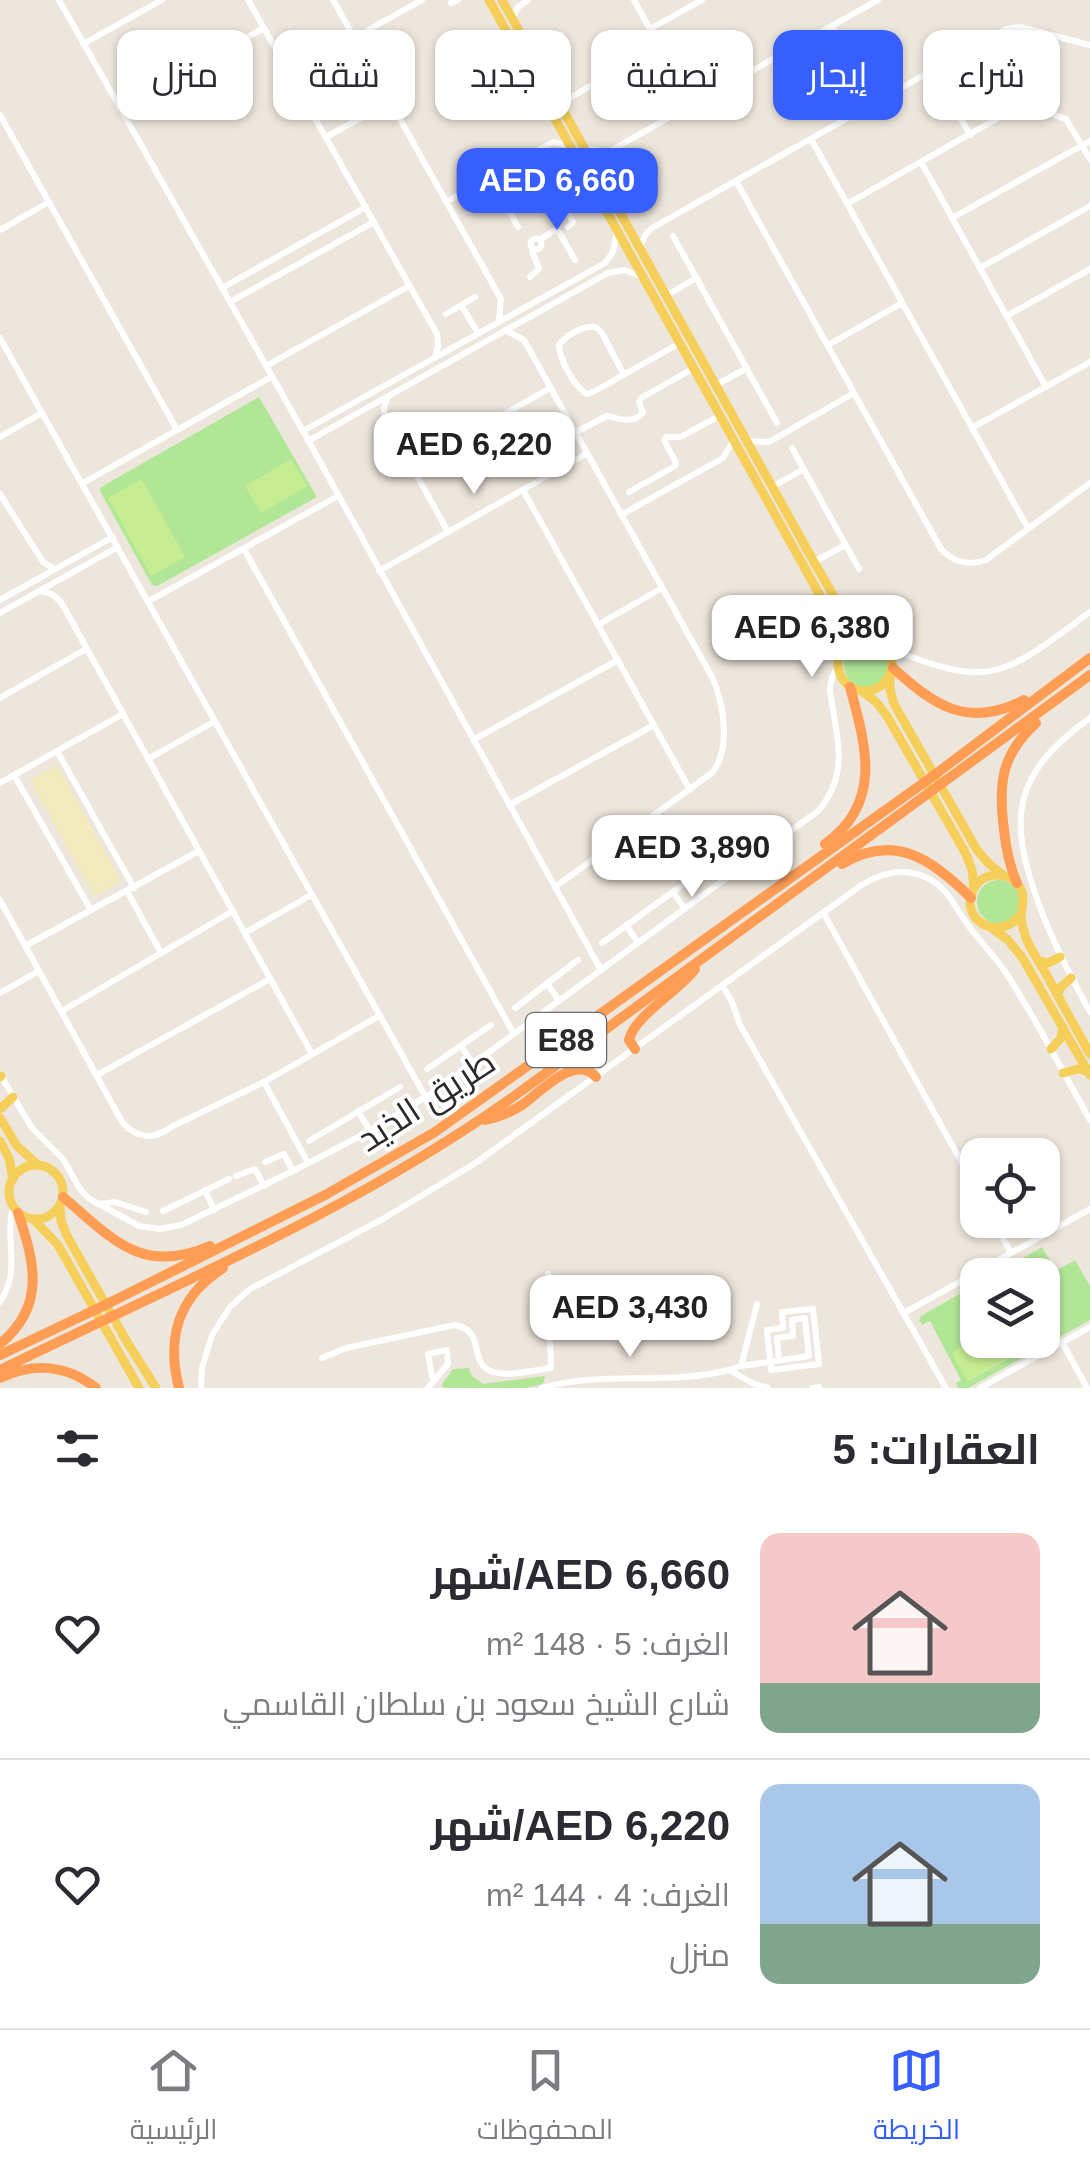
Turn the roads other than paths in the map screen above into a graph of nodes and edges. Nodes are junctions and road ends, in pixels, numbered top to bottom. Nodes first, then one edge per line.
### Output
1 (59, 0) edge
2 (162, 0) edge
3 (248, 0) edge
4 (332, 0) edge
5 (422, 0) edge
6 (489, 0) edge
7 (503, 0) edge
8 (634, 0) edge
9 (702, 0) edge
10 (878, 0) edge
11 (526, 1) edge
12 (512, 19) junction
13 (832, 26) junction
14 (264, 28) junction
15 (650, 29) joint
16 (349, 30) edge
17 (368, 30) edge
18 (506, 30) edge
19 (518, 30) edge
20 (834, 30) edge
21 (1006, 30) edge
22 (1032, 30) edge
23 (253, 34) edge
24 (1060, 37) edge
25 (83, 44) junction
26 (1090, 45) edge
27 (753, 70) edge
28 (590, 86) dead end
29 (571, 97) edge
30 (117, 104) edge
31 (0, 114) edge
32 (126, 120) edge
33 (357, 120) edge
34 (400, 120) edge
35 (555, 120) edge
36 (569, 120) edge
37 (664, 120) edge
38 (844, 120) edge
39 (962, 120) edge
40 (558, 126) junction
41 (970, 134) junction
42 (326, 137) junction
43 (811, 139) junction
44 (553, 142) junction
45 (1086, 143) edge
46 (569, 145) junction
47 (584, 149) junction
48 (608, 152) junction
49 (1090, 158) edge
50 (921, 162) junction
51 (599, 175) junction
52 (736, 181) junction
53 (591, 184) junction
54 (561, 201) junction
55 (49, 202) junction
56 (446, 202) junction
57 (847, 204) junction
58 (1090, 206) edge
59 (366, 207) junction
60 (952, 218) junction
61 (374, 222) junction
62 (518, 227) dead end
63 (330, 228) junction
64 (623, 229) junction
65 (0, 230) edge
66 (564, 230) junction
67 (649, 230) junction
68 (673, 236) dead end
69 (337, 242) junction
70 (639, 248) junction
71 (611, 257) junction
72 (575, 260) dead end
73 (980, 268) junction
74 (1090, 269) edge
75 (255, 270) junction
76 (616, 270) junction
77 (530, 276) dead end
78 (643, 277) junction
79 (696, 278) junction
80 (263, 284) junction
81 (410, 286) junction
82 (222, 288) junction
83 (666, 296) junction
84 (475, 297) dead end
85 (501, 299) junction
86 (230, 302) junction
87 (902, 304) junction
88 (461, 305) junction
89 (520, 310) junction
90 (446, 314) dead end
91 (1007, 316) junction
92 (530, 317) junction
93 (499, 321) junction
94 (505, 330) junction
95 (478, 333) junction
96 (437, 334) junction
97 (0, 338) edge
98 (524, 340) junction
99 (680, 343) junction
100 (457, 344) junction
101 (828, 345) junction
102 (435, 357) junction
103 (1090, 362) edge
104 (266, 366) junction
105 (694, 368) junction
106 (746, 368) junction
107 (624, 375) junction
108 (272, 377) junction
109 (716, 385) junction
110 (1046, 387) junction
111 (550, 388) junction
112 (854, 393) junction
113 (388, 396) junction
114 (365, 409) junction
115 (43, 413) junction
116 (719, 416) junction
117 (385, 418) junction
118 (777, 422) dead end
119 (972, 428) junction
120 (177, 430) junction
121 (303, 431) junction
122 (574, 432) junction
123 (0, 437) edge
124 (734, 440) junction
125 (308, 441) junction
126 (746, 441) junction
127 (769, 442) junction
128 (792, 448) dead end
129 (586, 454) junction
130 (723, 458) junction
131 (745, 460) junction
132 (760, 464) junction
133 (412, 467) junction
134 (804, 469) junction
135 (82, 483) junction
136 (1090, 483) edge
137 (772, 487) junction
138 (523, 490) junction
139 (629, 492) dead end
140 (0, 494) edge
141 (338, 496) junction
142 (10, 508) junction
143 (0, 513) edge
144 (621, 516) junction
145 (1028, 528) junction
146 (448, 532) junction
147 (113, 537) junction
148 (845, 545) junction
149 (118, 547) junction
150 (244, 549) junction
151 (43, 562) junction
152 (814, 562) junction
153 (858, 569) dead end
154 (55, 570) junction
155 (379, 571) junction
156 (42, 577) junction
157 (62, 578) junction
158 (662, 588) junction
159 (40, 590) junction
160 (0, 600) edge
161 (61, 602) junction
162 (149, 602) junction
163 (1090, 612) edge
164 (0, 613) edge
165 (598, 625) junction
166 (868, 636) junction
167 (887, 647) junction
168 (86, 649) junction
169 (840, 652) junction
170 (911, 657) junction
171 (1090, 658) edge
172 (618, 660) junction
173 (838, 666) junction
174 (892, 670) junction
175 (1087, 677) edge
176 (1060, 680) junction
177 (848, 685) junction
178 (862, 691) junction
179 (0, 698) edge
180 (832, 702) junction
181 (122, 714) junction
182 (1090, 718) edge
183 (215, 721) junction
184 (654, 725) junction
185 (473, 740) junction
186 (57, 751) junction
187 (148, 759) junction
188 (14, 775) junction
189 (0, 783) edge
190 (690, 790) junction
191 (509, 805) junction
192 (760, 828) dead end
193 (729, 851) junction
194 (199, 852) junction
195 (741, 868) junction
196 (1003, 875) junction
197 (1017, 883) junction
198 (555, 887) junction
199 (130, 889) junction
200 (673, 892) junction
201 (972, 893) junction
202 (310, 895) junction
203 (0, 900) edge
204 (686, 909) junction
205 (91, 910) junction
206 (232, 911) junction
207 (823, 912) junction
208 (1021, 914) junction
209 (626, 925) junction
210 (991, 928) junction
211 (245, 933) junction
212 (708, 936) junction
213 (602, 942) dead end
214 (638, 943) junction
215 (26, 946) junction
216 (717, 948) junction
217 (161, 953) junction
218 (1060, 957) junction
219 (702, 959) junction
220 (578, 960) dead end
221 (1039, 962) junction
222 (601, 970) junction
223 (39, 971) junction
224 (1072, 978) junction
225 (270, 979) junction
226 (547, 983) junction
227 (722, 986) junction
228 (0, 993) edge
229 (1057, 996) junction
230 (559, 1001) junction
231 (514, 1008) dead end
232 (62, 1011) junction
233 (1090, 1012) edge
234 (378, 1016) junction
235 (491, 1025) dead end
236 (1063, 1027) junction
237 (514, 1034) junction
238 (461, 1046) junction
239 (635, 1049) junction
240 (1050, 1049) junction
241 (312, 1054) junction
242 (1090, 1054) edge
243 (472, 1064) junction
244 (426, 1069) dead end
245 (1089, 1073) edge
246 (1064, 1074) junction
247 (0, 1075) edge
248 (98, 1075) junction
249 (596, 1077) junction
250 (264, 1082) junction
251 (400, 1086) dead end
252 (13, 1096) junction
253 (425, 1096) junction
254 (0, 1109) edge
255 (358, 1112) junction
256 (0, 1118) edge
257 (1090, 1120) edge
258 (479, 1122) junction
259 (370, 1131) junction
260 (0, 1141) edge
261 (310, 1141) dead end
262 (960, 1159) edge
263 (265, 1162) dead end
264 (308, 1164) junction
265 (38, 1165) junction
266 (293, 1171) junction
267 (12, 1179) junction
268 (264, 1186) junction
269 (205, 1190) junction
270 (62, 1201) junction
271 (98, 1204) junction
272 (16, 1210) junction
273 (214, 1210) junction
274 (1090, 1210) edge
275 (164, 1211) dead end
276 (146, 1212) dead end
277 (33, 1219) junction
278 (253, 1231) junction
279 (1003, 1238) edge
280 (262, 1243) junction
281 (1012, 1253) junction
282 (548, 1274) dead end
283 (0, 1302) edge
284 (757, 1304) dead end
285 (904, 1313) junction
286 (804, 1314) junction
287 (1090, 1327) edge
288 (1062, 1342) junction
289 (0, 1344) edge
290 (0, 1354) edge
291 (322, 1358) dead end
292 (775, 1360) junction
293 (742, 1366) junction
294 (0, 1370) edge
295 (729, 1370) junction
296 (0, 1378) edge
297 (641, 1378) junction
298 (431, 1384) edge
299 (755, 1386) edge
300 (96, 1388) edge
301 (139, 1388) edge
302 (156, 1388) edge
303 (179, 1388) edge
304 (200, 1388) edge
305 (542, 1388) edge
306 (642, 1388) edge
307 (768, 1388) edge
308 (812, 1388) edge
309 (819, 1388) edge
310 (946, 1388) edge
311 (980, 1388) edge
312 (1087, 1388) edge

1 - 25 street
2 - 25 street
3 - 14 street
4 - 16 street
5 - 17 street
6 - 18 main road
7 - 11 street
7 - 12 main road
8 - 15 street
9 - 15 street
10 - 13 street
11 - 12 street
12 - 19 main road
13 - 20 street
13 - 27 street
14 - 23 street
14 - 42 street
21 - 22 street
24 - 26 street
25 - 30 street
28 - 29 street
31 - 55 street
32 - 82 street
33 - 42 street
34 - 56 street
35 - 40 main road
36 - 47 main road
37 - 48 street
38 - 43 street
39 - 41 street
40 - 44 street
40 - 46 main road
41 - 45 street
41 - 50 street
42 - 59 street
43 - 52 street
43 - 57 street
44 - 46 street
44 - 56 street
45 - 49 street
45 - 60 street
46 - 53 main road
47 - 48 street
47 - 51 main road
48 - 51 street
50 - 57 street
50 - 60 street
51 - 64 main road
52 - 67 street
52 - 101 street
53 - 54 street
53 - 64 main road
54 - 62 street
54 - 66 street
55 - 65 street
55 - 120 street
56 - 85 street
57 - 87 street
58 - 73 street
59 - 61 street
59 - 63 street
60 - 73 street
61 - 69 street
61 - 81 street
63 - 69 street
63 - 75 street
64 - 67 street
64 - 70 main road
64 - 71 street
64 - 78 main road
66 - 72 street
66 - 77 street
67 - 70 street
68 - 79 street
69 - 80 street
70 - 83 main road
71 - 76 street
71 - 89 street
73 - 91 street
74 - 91 street
75 - 80 street
75 - 82 street
76 - 78 street
76 - 92 street
78 - 99 main road
79 - 83 street
79 - 106 street
80 - 86 street
81 - 96 street
81 - 104 street
82 - 86 street
83 - 109 main road
84 - 88 street
85 - 89 street
85 - 93 street
86 - 104 street
87 - 101 street
87 - 119 street
88 - 90 street
88 - 95 street
89 - 93 street
91 - 110 street
92 - 94 street
92 - 98 street
93 - 95 street
94 - 98 street
94 - 113 street
95 - 100 street
96 - 100 street
96 - 102 street
97 - 115 street
98 - 111 street
99 - 105 main road
99 - 107 street
100 - 102 street
101 - 112 street
102 - 121 street
103 - 110 street
104 - 108 street
105 - 116 main road
105 - 122 street
106 - 109 street
106 - 118 street
107 - 107 street
108 - 120 street
108 - 121 street
109 - 126 main road
110 - 119 street
111 - 122 street
111 - 133 street
112 - 127 street
112 - 145 street
113 - 114 street
113 - 117 street
114 - 117 street
114 - 125 street
115 - 123 street
115 - 135 street
116 - 124 main road
116 - 139 street
117 - 133 street
119 - 145 street
120 - 135 street
121 - 125 street
122 - 129 street
124 - 130 street
124 - 131 main road
125 - 141 street
126 - 127 street
126 - 132 main road
127 - 132 street
128 - 134 street
129 - 138 street
129 - 144 street
130 - 131 street
130 - 144 street
131 - 132 main road
131 - 169 main road
132 - 137 main road
133 - 146 street
134 - 137 street
134 - 148 street
135 - 147 street
136 - 145 street
137 - 152 main road
138 - 146 street
138 - 165 street
140 - 142 street
141 - 150 street
141 - 155 street
142 - 143 street
142 - 151 street
144 - 158 street
146 - 155 street
147 - 149 street
147 - 154 street
148 - 152 street
148 - 153 street
149 - 157 street
149 - 162 street
150 - 162 street
150 - 237 street
151 - 154 street
151 - 156 street
152 - 166 main road
154 - 156 street
155 - 185 street
156 - 160 street
157 - 159 street
157 - 161 street
158 - 165 street
158 - 190 street
159 - 161 street
159 - 164 street
161 - 168 street
162 - 183 street
163 - 170 street
165 - 172 street
166 - 167 main road
166 - 169 main road
167 - 170 street
167 - 174 main road
168 - 179 street
168 - 181 street
169 - 173 main road
170 - 174 street
171 - 176 highway, طريق الذيد / E88
172 - 184 street
172 - 185 street
173 - 177 main road
173 - 180 street
174 - 176 highway
174 - 178 main road
174 - 196 main road
175 - 197 highway
175 - 216 highway, طريق الذيد / E88
176 - 212 highway, طريق الذيد / E88
177 - 178 main road
177 - 180 street
177 - 212 highway
178 - 201 main road
180 - 195 street
181 - 186 street
181 - 187 street
182 - 218 street
183 - 187 street
183 - 202 street
184 - 190 street
184 - 191 street
185 - 191 street
186 - 188 street
186 - 199 street
187 - 194 street
188 - 189 street
188 - 205 street
190 - 198 street
191 - 198 street
192 - 193 street
193 - 195 street
193 - 200 street
194 - 199 street
194 - 206 street
195 - 204 street
196 - 197 main road
196 - 201 main road
197 - 208 main road
198 - 222 street
199 - 205 street
199 - 217 street
200 - 204 street
200 - 209 street
201 - 210 main road
201 - 216 highway
202 - 211 street
202 - 234 street
203 - 215 street
204 - 214 street
205 - 215 street
206 - 211 street
206 - 217 street
207 - 227 street
207 - 240 street
207 - 262 street
208 - 210 main road
208 - 221 main road
209 - 213 street
209 - 214 street
210 - 236 main road
211 - 225 street
212 - 278 highway, طريق الذيد / E88
214 - 222 street
215 - 223 street
216 - 219 highway, طريق الذيد / E88
217 - 232 street
218 - 221 main road
218 - 224 street
219 - 239 highway
219 - 258 highway, طريق الذيد / E88
220 - 226 street
221 - 229 main road
222 - 230 street
223 - 228 street
223 - 232 street
224 - 229 main road
224 - 233 street
225 - 241 street
225 - 248 street
226 - 230 street
226 - 231 street
227 - 239 street
227 - 285 street
229 - 242 main road
230 - 237 street
232 - 248 street
234 - 241 street
234 - 253 street
235 - 238 street
236 - 240 main road
236 - 245 main road
237 - 243 street
238 - 243 street
238 - 244 street
239 - 249 street
240 - 246 street
241 - 250 street
243 - 253 street
245 - 246 main road
246 - 257 street
247 - 252 street
248 - 250 street
249 - 258 highway
249 - 304 street
250 - 264 street
251 - 255 street
252 - 254 main road
252 - 271 street
253 - 259 street
255 - 259 street
255 - 261 street
256 - 265 main road
258 - 280 highway, طريق الذيد / E88
259 - 264 street
260 - 267 main road
263 - 266 street
264 - 266 street
265 - 267 main road
265 - 270 main road
266 - 268 street
267 - 272 main road
268 - 269 street
268 - 273 street
269 - 273 street
269 - 275 street
270 - 277 main road
270 - 278 highway
270 - 302 main road
271 - 273 street
271 - 276 street
272 - 277 main road
272 - 283 street
272 - 289 highway
274 - 281 street
277 - 301 main road
278 - 290 highway, طريق الذيد / E88
279 - 281 street
280 - 294 highway, طريق الذيد / E88
280 - 303 highway
281 - 285 street
282 - 291 street
284 - 293 street
285 - 310 street
286 - 292 street
286 - 292 street
286 - 292 street
286 - 292 street
287 - 288 street
288 - 311 street
288 - 312 street
292 - 293 street
293 - 295 street
295 - 297 street
295 - 299 street
296 - 300 highway
297 - 305 street
297 - 306 street
298 - 298 street
299 - 307 street
308 - 309 street

